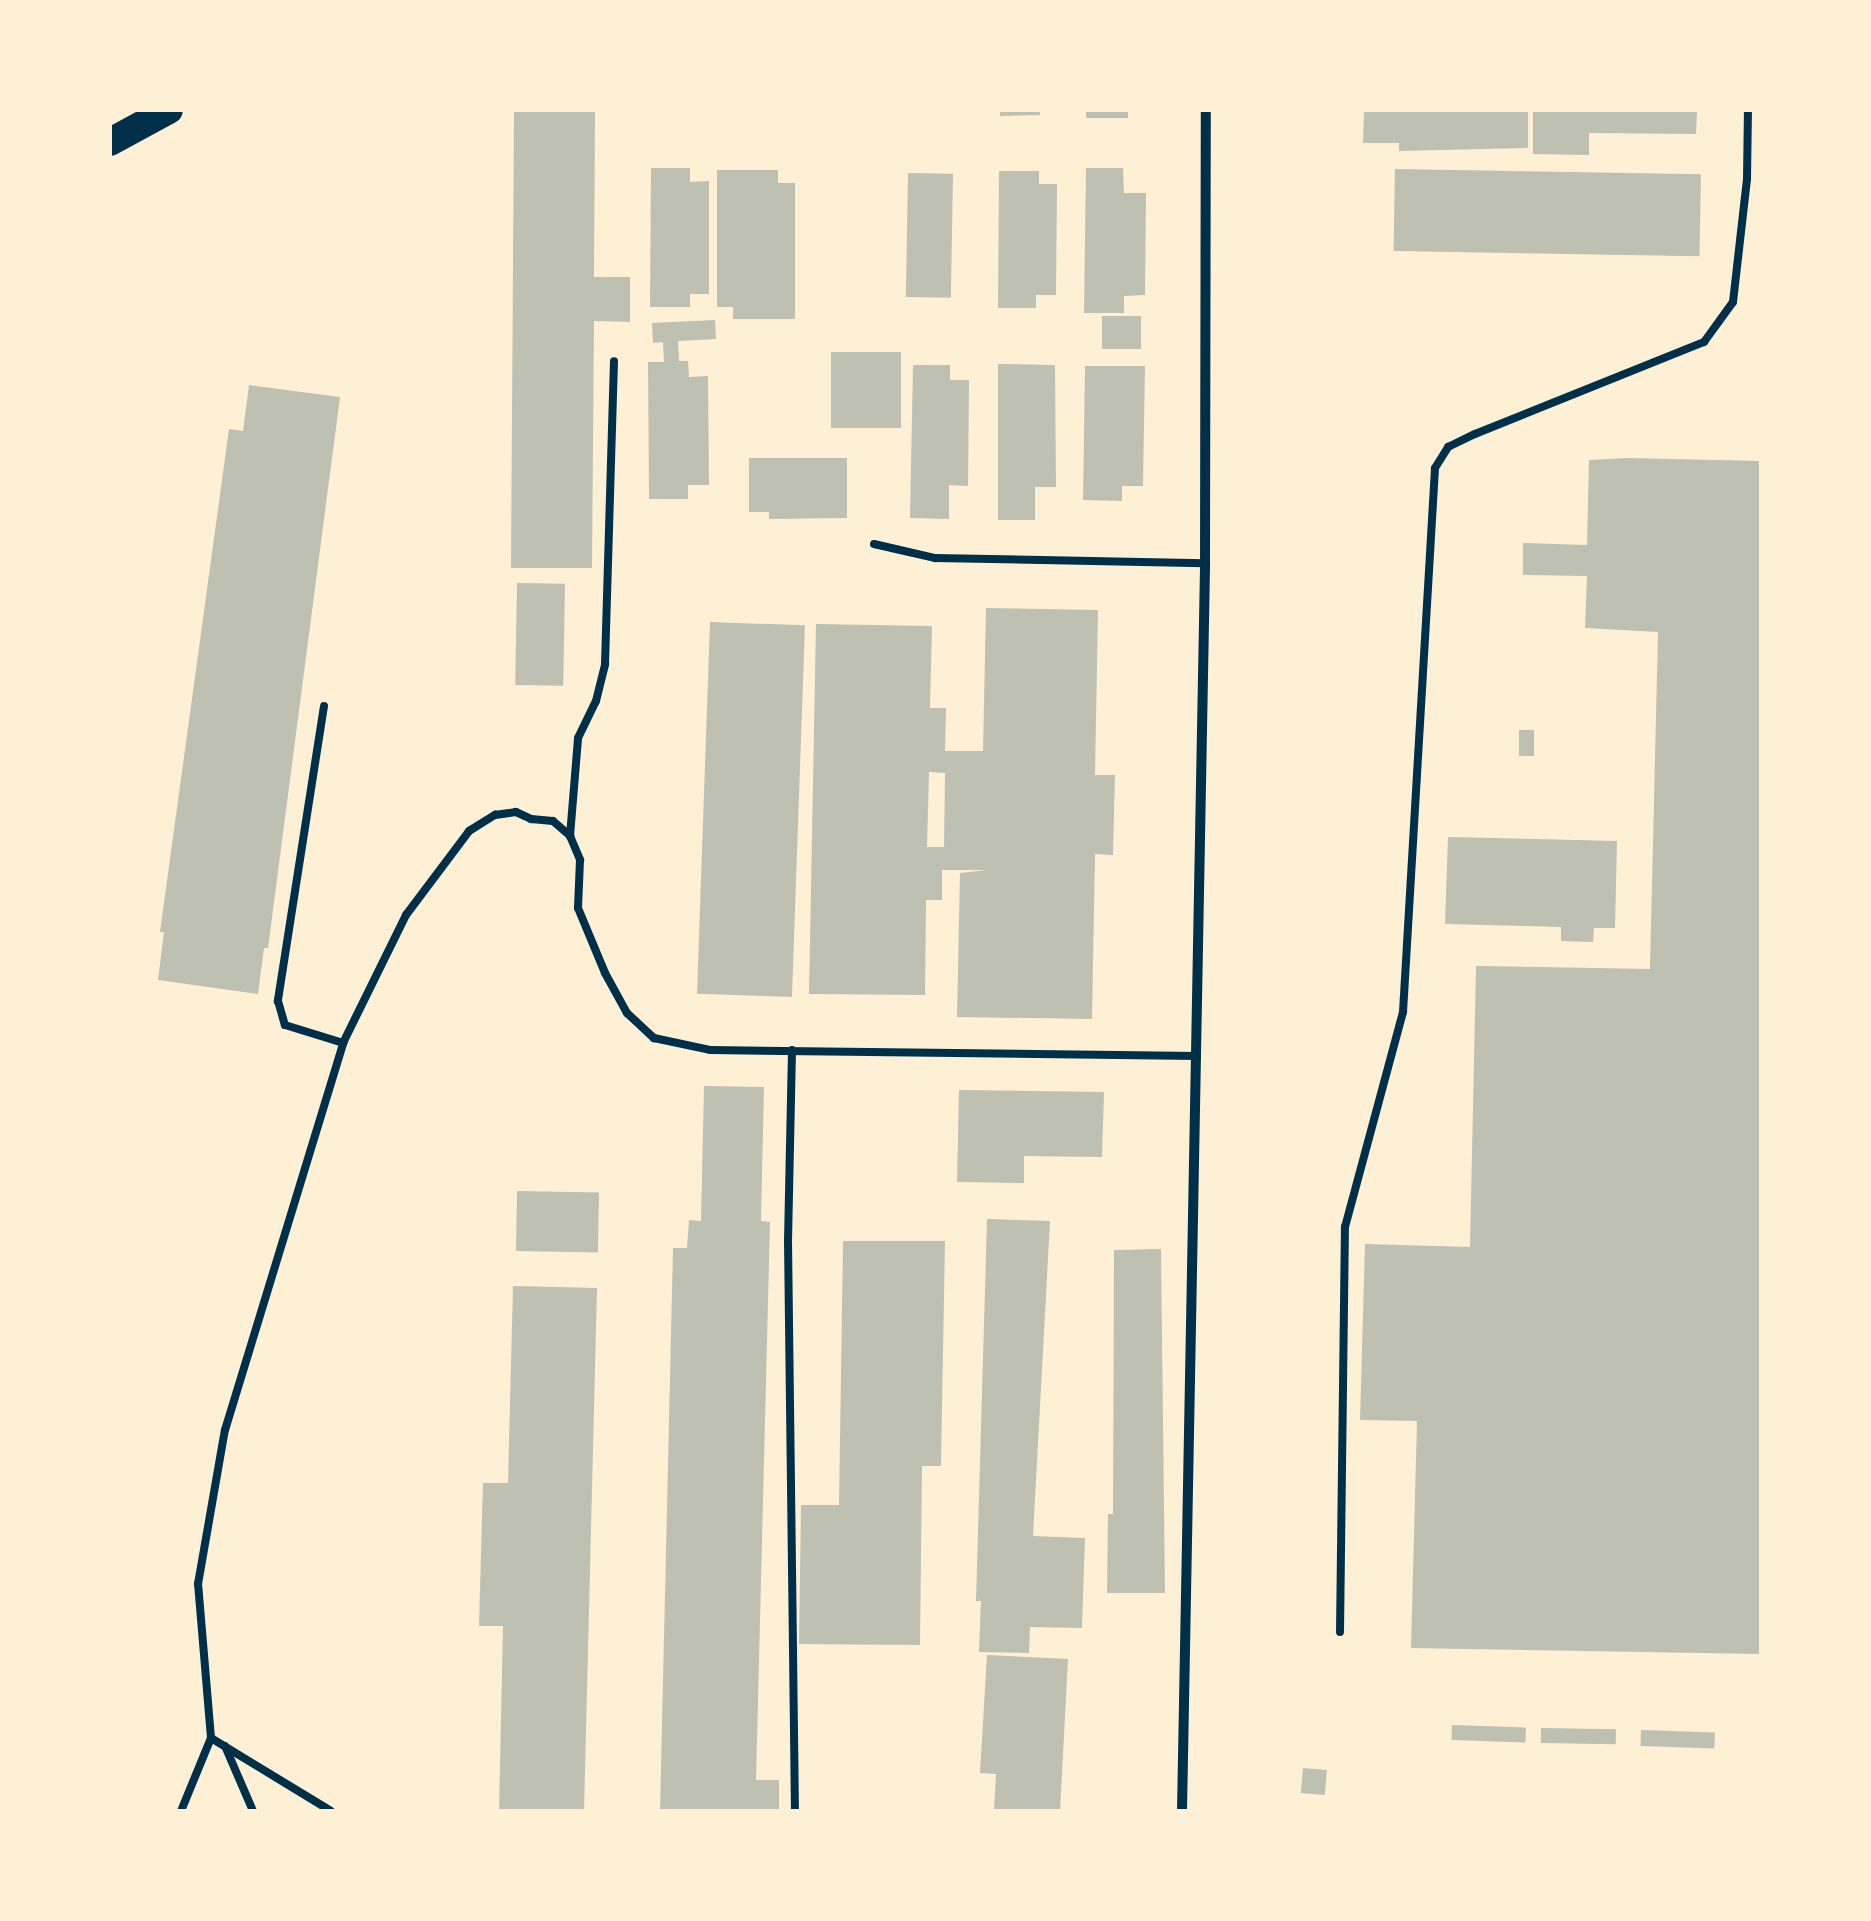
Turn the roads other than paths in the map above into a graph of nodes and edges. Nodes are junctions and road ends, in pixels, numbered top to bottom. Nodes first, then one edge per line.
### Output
1 (170, 110) edge
2 (1206, 110) edge
3 (1748, 110) edge
4 (110, 142) edge
5 (1747, 179) junction
6 (1761, 179) edge
7 (614, 361) dead end
8 (874, 544) dead end
9 (1205, 563) junction
10 (324, 706) dead end
11 (570, 836) junction
12 (342, 1042) junction
13 (792, 1050) junction
14 (1197, 1056) junction
15 (1340, 1632) dead end
16 (211, 1738) junction
17 (225, 1746) junction
18 (181, 1811) edge
19 (253, 1811) edge
20 (330, 1811) edge
21 (795, 1811) edge
22 (1182, 1811) edge

1 - 4 highway
2 - 9 street
3 - 5 lane
5 - 6 lane
5 - 15 lane
7 - 11 lane
8 - 9 lane
9 - 14 street
10 - 12 lane
11 - 12 lane
11 - 13 lane
12 - 16 lane
13 - 14 lane
13 - 21 lane
14 - 22 street
16 - 17 lane
16 - 18 lane
17 - 19 lane
17 - 20 lane

